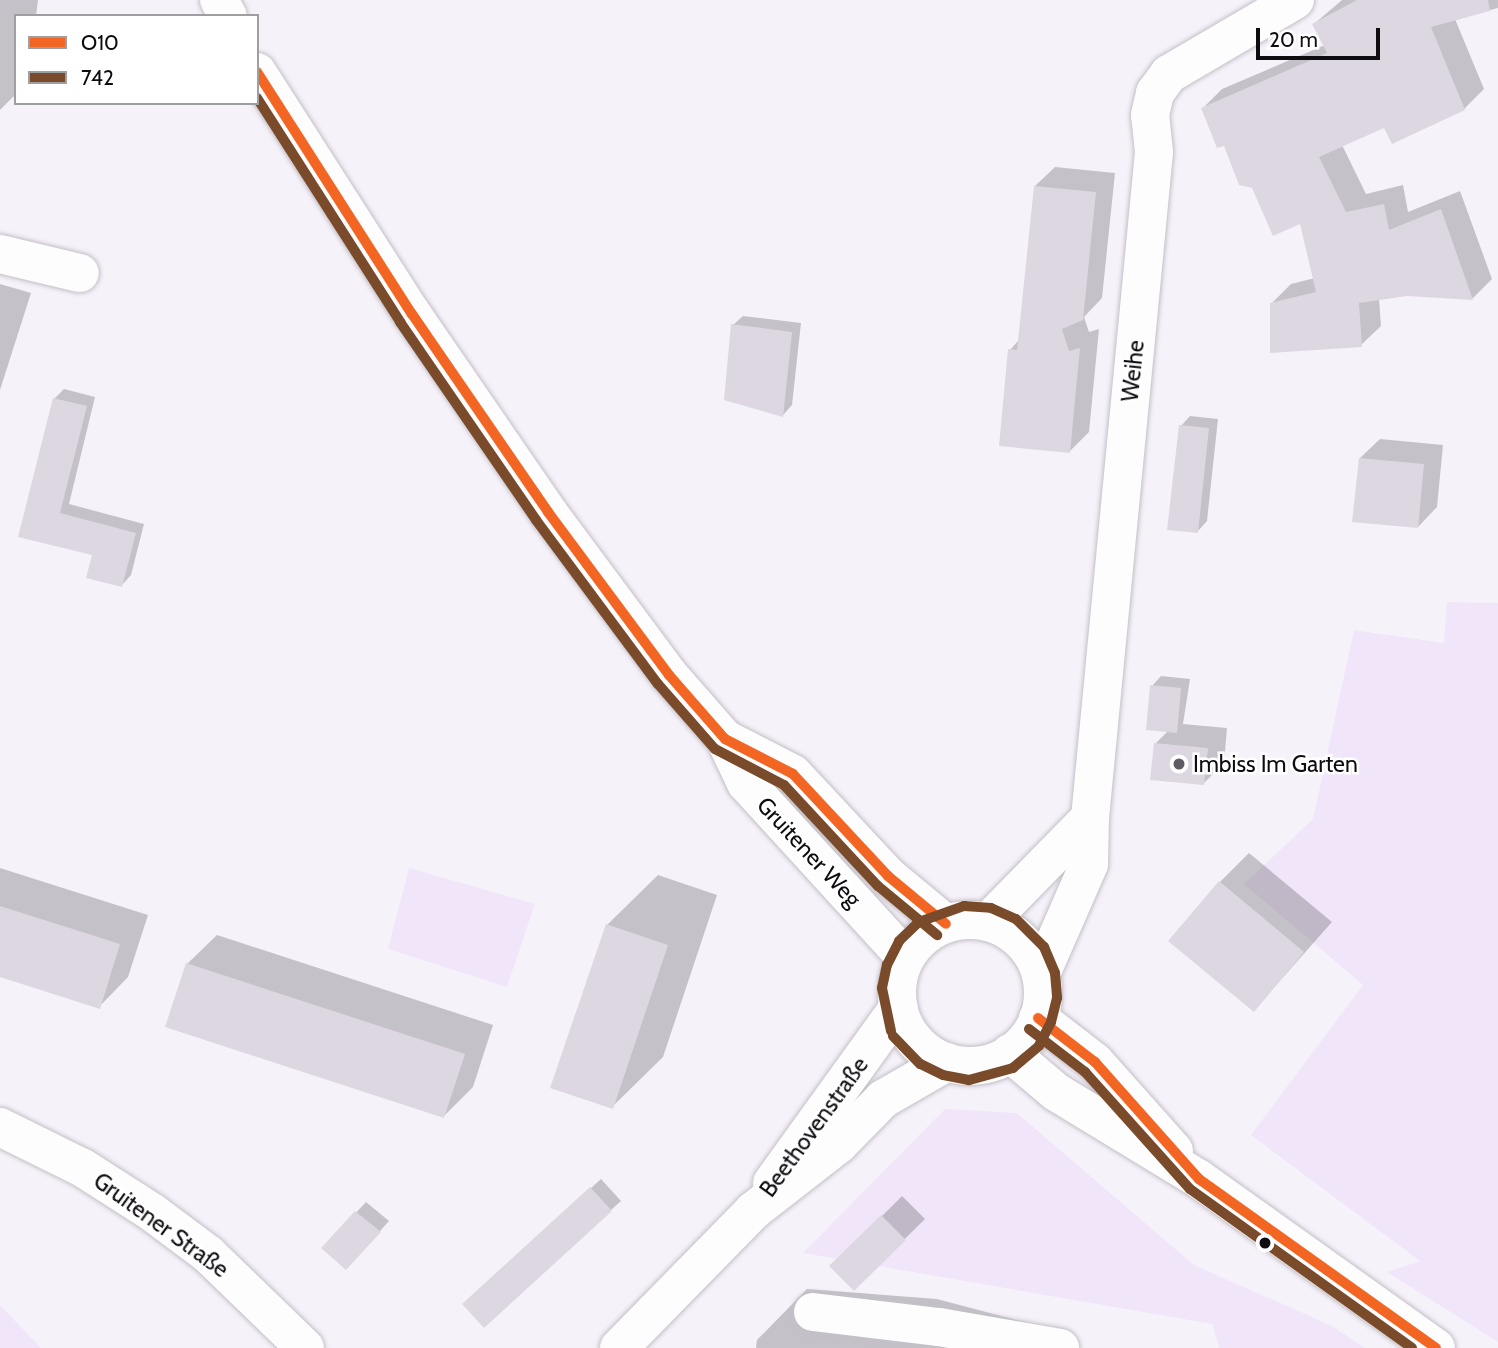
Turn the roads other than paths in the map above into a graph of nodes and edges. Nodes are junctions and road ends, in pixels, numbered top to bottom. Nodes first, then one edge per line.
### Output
1 (1295, 0) edge
2 (259, 75) edge
3 (0, 254) edge
4 (80, 273) dead end
5 (724, 739) junction
6 (1090, 818) junction
7 (988, 922) junction
8 (946, 924) junction
9 (905, 957) junction
10 (1041, 974) junction
11 (898, 1008) junction
12 (1038, 1018) junction
13 (1010, 1054) junction
14 (947, 1062) junction
15 (0, 1127) edge
16 (1199, 1179) junction
17 (753, 1211) junction
18 (813, 1312) dead end
19 (1045, 1347) edge
20 (305, 1348) edge
21 (619, 1348) edge
22 (1436, 1348) edge

1 - 6 street, Weihe
2 - 5 street, Gruitener Weg
3 - 4 street
5 - 8 street, Gruitener Weg
5 - 9 street, Gruitener Weg
6 - 7 street
6 - 10 street, Weihe
7 - 8 street
7 - 10 street
8 - 9 street
9 - 11 street
10 - 12 street
11 - 14 street
11 - 17 street, Beethovenstraße
12 - 13 street
12 - 16 street
13 - 14 street
13 - 16 street
14 - 17 street, Beethovenstraße
15 - 20 street, Gruitener Straße
16 - 22 street
17 - 21 street, Beethovenstraße
18 - 19 street

